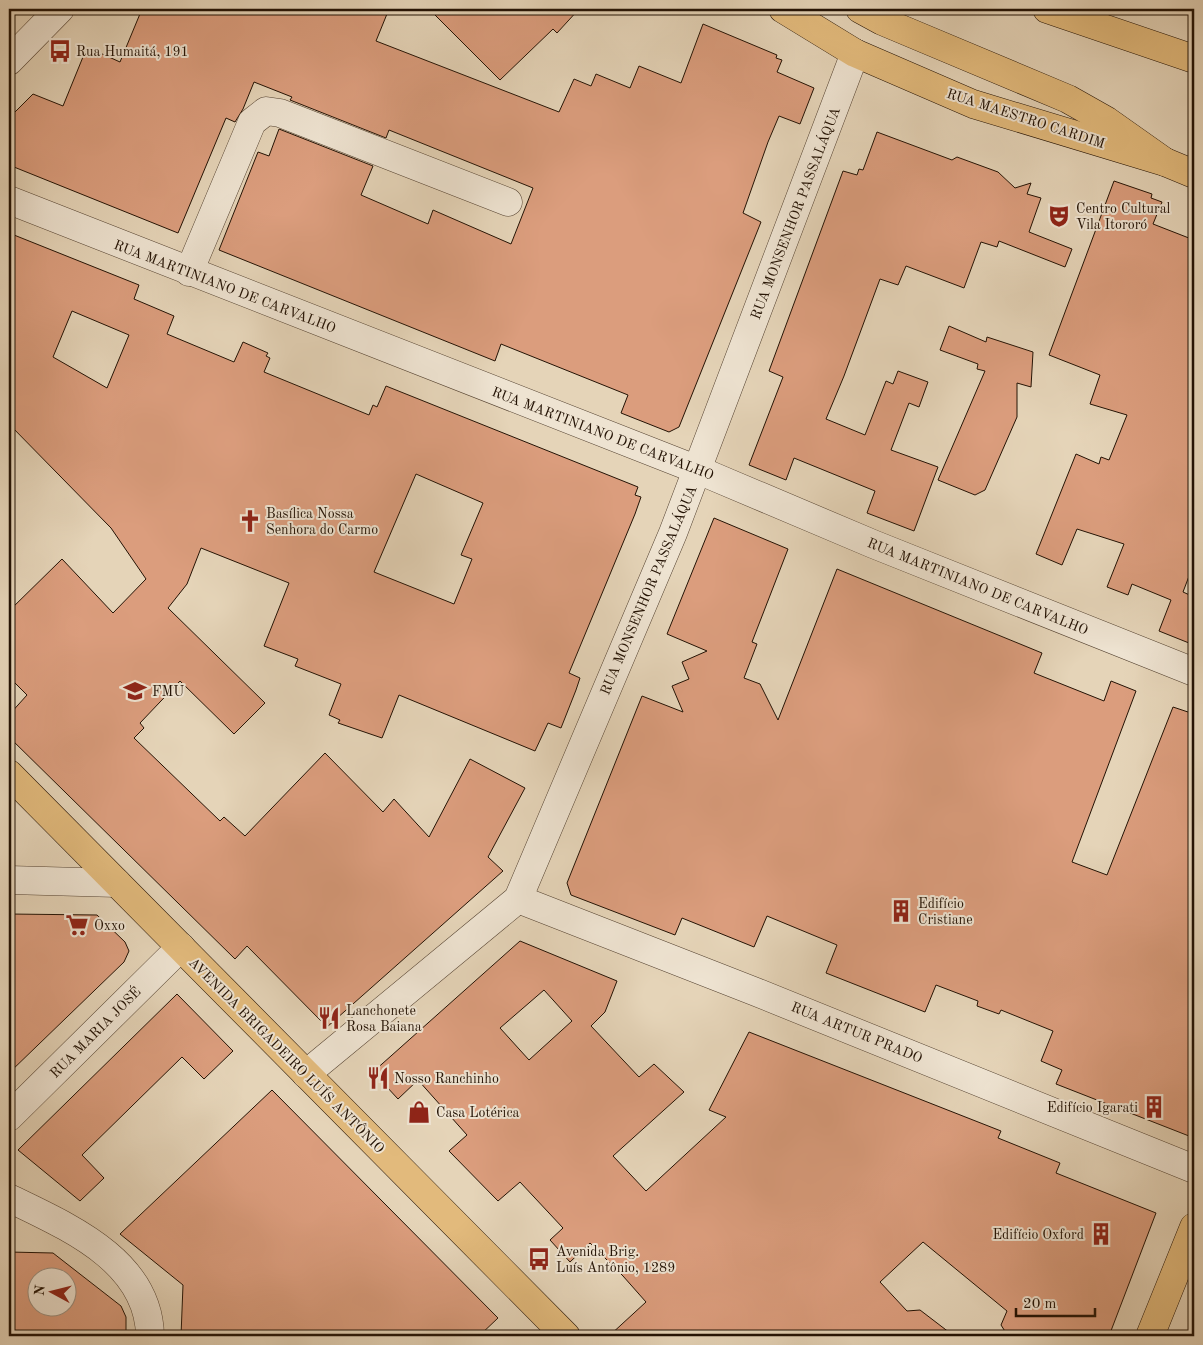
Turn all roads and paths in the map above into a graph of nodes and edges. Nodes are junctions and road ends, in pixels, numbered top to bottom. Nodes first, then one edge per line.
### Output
1 (60, 9) edge
2 (783, 9) edge
3 (860, 9) edge
4 (1047, 9) edge
5 (855, 53) junction
6 (1194, 59) edge
7 (9, 61) edge
8 (1165, 162) junction
9 (1194, 174) edge
10 (9, 200) edge
11 (508, 202) dead end
12 (189, 272) junction
13 (698, 470) junction
14 (1194, 672) edge
15 (9, 774) edge
16 (9, 880) edge
17 (117, 883) junction
18 (518, 899) junction
19 (181, 947) junction
20 (306, 1074) junction
21 (9, 1117) edge
22 (1194, 1169) edge
23 (9, 1198) edge
24 (1194, 1227) edge
25 (150, 1336) edge
26 (566, 1336) edge
27 (1150, 1336) edge

1 - 7 street
2 - 5 main road, RUA MAESTRO CARDIM
3 - 8 main road
4 - 6 main road
5 - 8 main road, RUA MAESTRO CARDIM
5 - 13 street, RUA MONSENHOR PASSALÁQUA
8 - 9 main road, RUA MAESTRO CARDIM
10 - 12 street, RUA MARTINIANO DE CARVALHO
11 - 12 street
12 - 13 street, RUA MARTINIANO DE CARVALHO
13 - 14 street, RUA MARTINIANO DE CARVALHO
13 - 18 street, RUA MONSENHOR PASSALÁQUA
15 - 17 main road, AVENIDA BRIGADEIRO LUÍS ANTÔNIO
16 - 17 street
17 - 19 main road, AVENIDA BRIGADEIRO LUÍS ANTÔNIO
18 - 20 street
18 - 22 street, RUA ARTUR PRADO
19 - 20 main road, AVENIDA BRIGADEIRO LUÍS ANTÔNIO
19 - 21 street, RUA MARIA JOSÉ
20 - 26 main road, AVENIDA BRIGADEIRO LUÍS ANTÔNIO
23 - 25 street
24 - 27 main road

